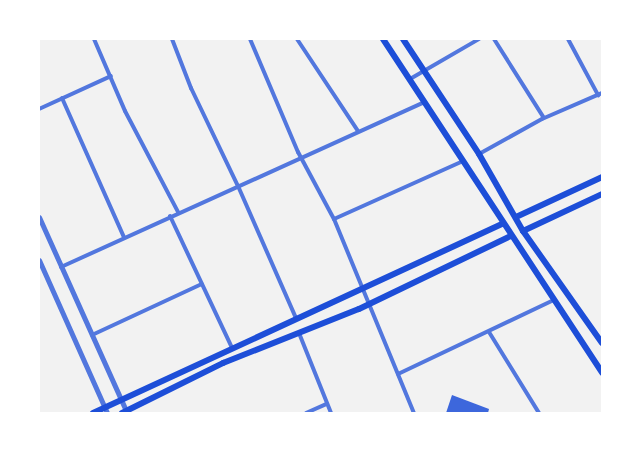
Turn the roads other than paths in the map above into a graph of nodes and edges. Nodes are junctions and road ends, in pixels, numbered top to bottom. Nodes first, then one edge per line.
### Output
1 (94, 39) edge
2 (172, 39) edge
3 (250, 39) edge
4 (297, 39) edge
5 (383, 39) edge
6 (403, 39) edge
7 (480, 39) edge
8 (494, 39) edge
9 (568, 39) edge
10 (424, 70) junction
11 (111, 76) junction
12 (410, 79) junction
13 (600, 94) edge
14 (62, 98) junction
15 (425, 101) junction
16 (39, 109) edge
17 (544, 118) junction
18 (358, 131) junction
19 (480, 154) junction
20 (301, 156) junction
21 (464, 160) junction
22 (602, 177) edge
23 (238, 186) junction
24 (602, 194) edge
25 (178, 212) junction
26 (170, 216) junction
27 (39, 217) edge
28 (516, 217) junction
29 (334, 219) junction
30 (502, 224) junction
31 (523, 231) junction
32 (511, 236) junction
33 (124, 237) junction
34 (39, 260) edge
35 (61, 267) junction
36 (202, 284) junction
37 (362, 288) junction
38 (554, 300) junction
39 (368, 305) junction
40 (296, 318) junction
41 (489, 332) junction
42 (299, 333) junction
43 (92, 335) junction
44 (602, 344) edge
45 (232, 348) junction
46 (602, 373) edge
47 (398, 374) junction
48 (121, 400) junction
49 (326, 404) junction
50 (106, 410) edge
51 (125, 412) edge
52 (93, 413) edge
53 (306, 413) edge
54 (331, 413) edge
55 (414, 413) edge
56 (539, 413) edge

1 - 11 street
2 - 23 street
3 - 20 street
4 - 18 street
5 - 12 main road
6 - 10 main road
7 - 10 street
8 - 17 street
9 - 13 street
10 - 12 street
10 - 19 main road
11 - 14 street
11 - 25 street
12 - 15 main road
13 - 17 street
14 - 16 street
14 - 33 street
15 - 18 street
15 - 21 main road
17 - 19 street
18 - 20 street
19 - 28 main road
20 - 23 street
20 - 29 street
21 - 29 street
21 - 30 main road
22 - 28 main road
23 - 25 street
23 - 40 street
24 - 31 main road
25 - 26 street
26 - 33 street
26 - 36 street
27 - 35 street
28 - 31 main road
29 - 37 street
30 - 32 main road
30 - 37 main road
31 - 44 main road
32 - 38 main road
32 - 39 main road
33 - 35 street
34 - 50 street
35 - 43 street
36 - 43 street
36 - 45 street
37 - 39 street
37 - 40 main road
38 - 41 street
38 - 46 main road
39 - 42 main road
39 - 47 street
40 - 45 main road
41 - 47 street
41 - 56 street
42 - 49 street
42 - 51 main road
43 - 48 street
45 - 48 main road
47 - 55 street
48 - 50 main road
48 - 51 street
49 - 53 street
49 - 54 street
50 - 52 main road

